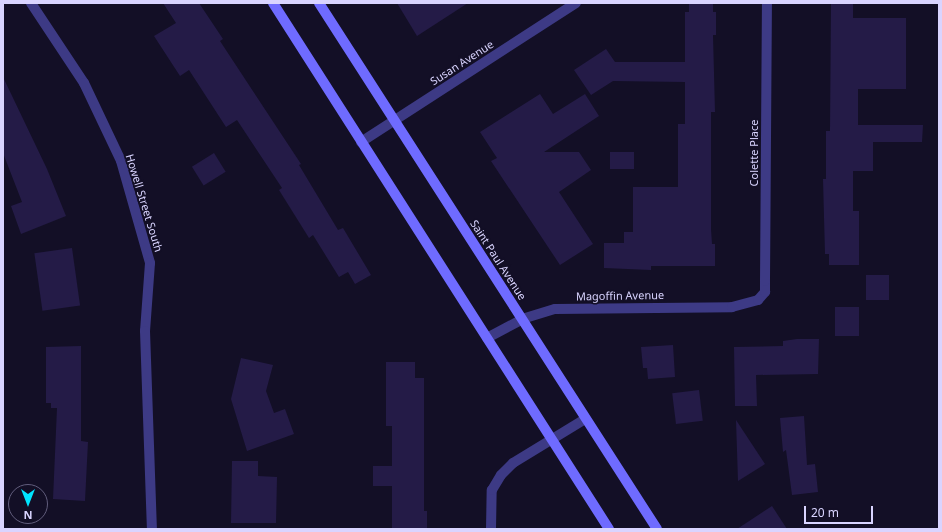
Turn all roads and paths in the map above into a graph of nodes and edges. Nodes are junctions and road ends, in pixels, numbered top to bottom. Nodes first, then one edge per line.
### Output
1 (31, 3) edge
2 (273, 3) edge
3 (319, 3) edge
4 (576, 3) edge
5 (767, 3) edge
6 (395, 120) junction
7 (361, 142) junction
8 (758, 300) joint
9 (522, 319) junction
10 (487, 338) junction
11 (585, 419) junction
12 (551, 439) junction
13 (152, 529) edge
14 (491, 529) edge
15 (609, 529) edge
16 (657, 529) edge

1 - 13 street, Howell Street South
2 - 7 main road
3 - 6 main road, Saint Paul Avenue
4 - 6 street, Susan Avenue
5 - 8 street, Colette Place
6 - 7 street, Susan Avenue
6 - 9 main road, Saint Paul Avenue
7 - 10 main road
8 - 9 street, Magoffin Avenue
9 - 10 street, Magoffin Avenue
9 - 11 main road, Saint Paul Avenue
10 - 12 main road
11 - 12 street
11 - 16 main road, Saint Paul Avenue
12 - 14 street
12 - 15 main road

